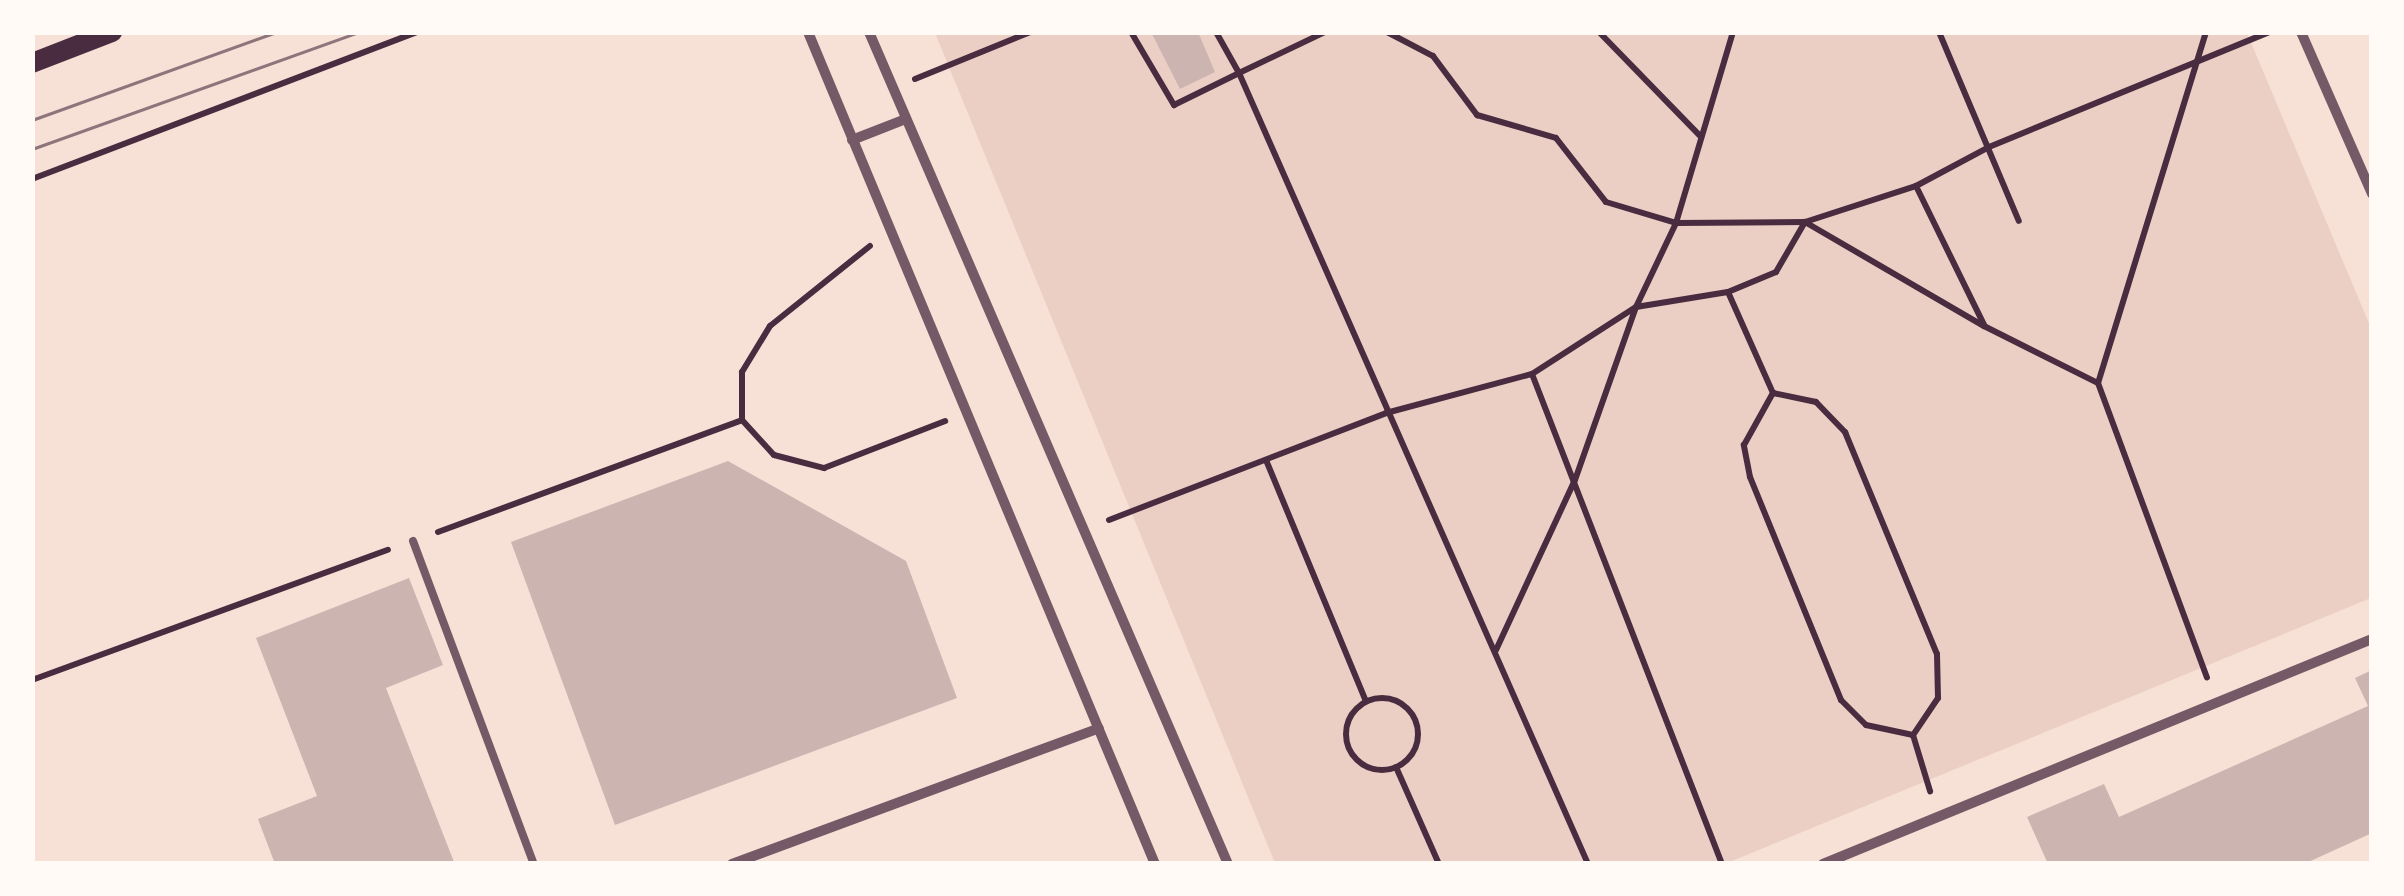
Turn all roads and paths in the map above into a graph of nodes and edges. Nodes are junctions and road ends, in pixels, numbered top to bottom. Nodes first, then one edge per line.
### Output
1 (112, 32) edge
2 (416, 32) edge
3 (808, 32) edge
4 (869, 32) edge
5 (1030, 32) edge
6 (1131, 32) edge
7 (1216, 32) edge
8 (1325, 32) edge
9 (1388, 32) edge
10 (1599, 32) edge
11 (1733, 32) edge
12 (1939, 32) edge
13 (2206, 32) edge
14 (2270, 32) edge
15 (2301, 32) edge
16 (32, 63) edge
17 (2192, 68) junction
18 (1238, 73) junction
19 (893, 88) junction
20 (906, 119) junction
21 (1701, 136) junction
22 (852, 140) junction
23 (1989, 147) junction
24 (32, 179) edge
25 (1916, 186) junction
26 (2372, 194) edge
27 (2019, 221) dead end
28 (1805, 222) junction
29 (1676, 224) junction
30 (891, 229) junction
31 (1728, 292) junction
32 (1636, 308) junction
33 (1984, 326) junction
34 (1532, 374) junction
35 (2098, 383) junction
36 (1774, 392) junction
37 (967, 412) junction
38 (1386, 413) junction
39 (742, 420) junction
40 (1266, 460) junction
41 (1575, 480) junction
42 (1085, 530) junction
43 (413, 541) junction
44 (2372, 639) edge
45 (1496, 651) junction
46 (32, 680) edge
47 (1366, 701) junction
48 (2216, 703) junction
49 (1099, 728) junction
50 (1913, 735) junction
51 (1396, 767) junction
52 (1938, 816) junction
53 (534, 864) edge
54 (732, 864) edge
55 (1156, 864) edge
56 (1228, 864) edge
57 (1439, 864) edge
58 (1588, 864) edge
59 (1722, 864) edge
60 (1822, 864) edge

1 - 16 main road
2 - 24 path
3 - 22 street
4 - 19 street
5 - 19 path
6 - 18 path
7 - 18 path
8 - 18 path
9 - 29 path
10 - 21 path
11 - 21 path
12 - 23 path
13 - 17 path
14 - 17 path
15 - 26 street
17 - 23 path
17 - 35 path
18 - 38 path
19 - 20 street
20 - 22 street
20 - 42 street
21 - 29 path
22 - 30 street
23 - 25 path
23 - 27 path
25 - 28 path
25 - 33 path
28 - 29 path
28 - 31 path
28 - 33 path
29 - 32 path
30 - 37 street
30 - 39 path
31 - 32 path
31 - 36 path
32 - 34 path
32 - 41 path
33 - 35 path
34 - 38 path
34 - 41 path
35 - 48 path
36 - 50 path
36 - 50 path
37 - 39 path
37 - 49 street
38 - 40 path
38 - 45 path
39 - 43 path
40 - 42 path
40 - 47 path
41 - 45 path
41 - 59 path
42 - 56 street
43 - 46 path
43 - 53 lane
44 - 48 street
45 - 58 path
47 - 51 path
47 - 51 path
48 - 52 street
49 - 54 street
49 - 55 street
50 - 52 path
51 - 57 path
52 - 60 street

